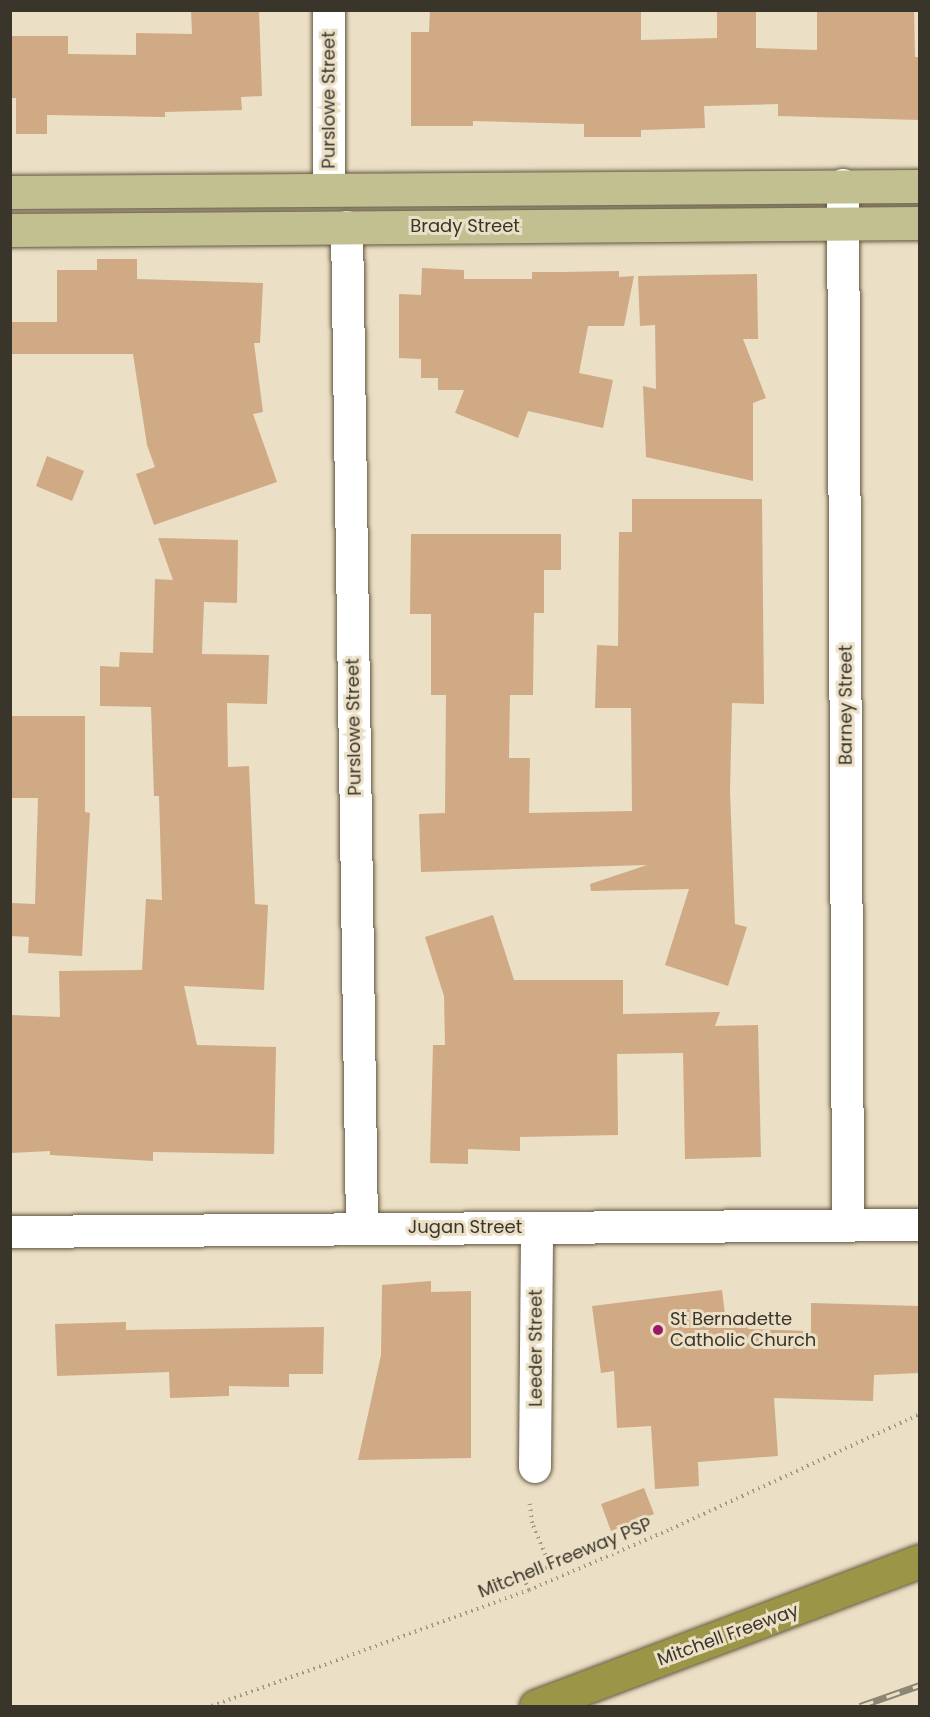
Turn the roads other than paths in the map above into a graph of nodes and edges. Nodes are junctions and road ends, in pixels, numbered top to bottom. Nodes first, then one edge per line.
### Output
1 (329, 10) edge
2 (843, 185) junction
3 (920, 186) edge
4 (329, 189) junction
5 (10, 192) edge
6 (920, 223) edge
7 (843, 224) junction
8 (347, 227) junction
9 (10, 230) edge
10 (848, 1225) junction
11 (920, 1225) edge
12 (362, 1226) junction
13 (537, 1228) junction
14 (10, 1232) edge
15 (535, 1467) road end
16 (920, 1562) edge
17 (536, 1707) edge

1 - 4 street, Purslowe Street
2 - 3 main road, Brady Street
2 - 4 main road, Brady Street
2 - 7 street, Barney Street
4 - 5 main road, Brady Street
6 - 7 main road, Brady Street
7 - 8 main road, Brady Street
7 - 10 street, Barney Street
8 - 9 main road, Brady Street
8 - 12 street, Purslowe Street
10 - 11 street, Jugan Street
10 - 13 street, Jugan Street
12 - 13 street, Jugan Street
12 - 14 street, Jugan Street
13 - 15 street, Leeder Street
16 - 17 highway, Mitchell Freeway

